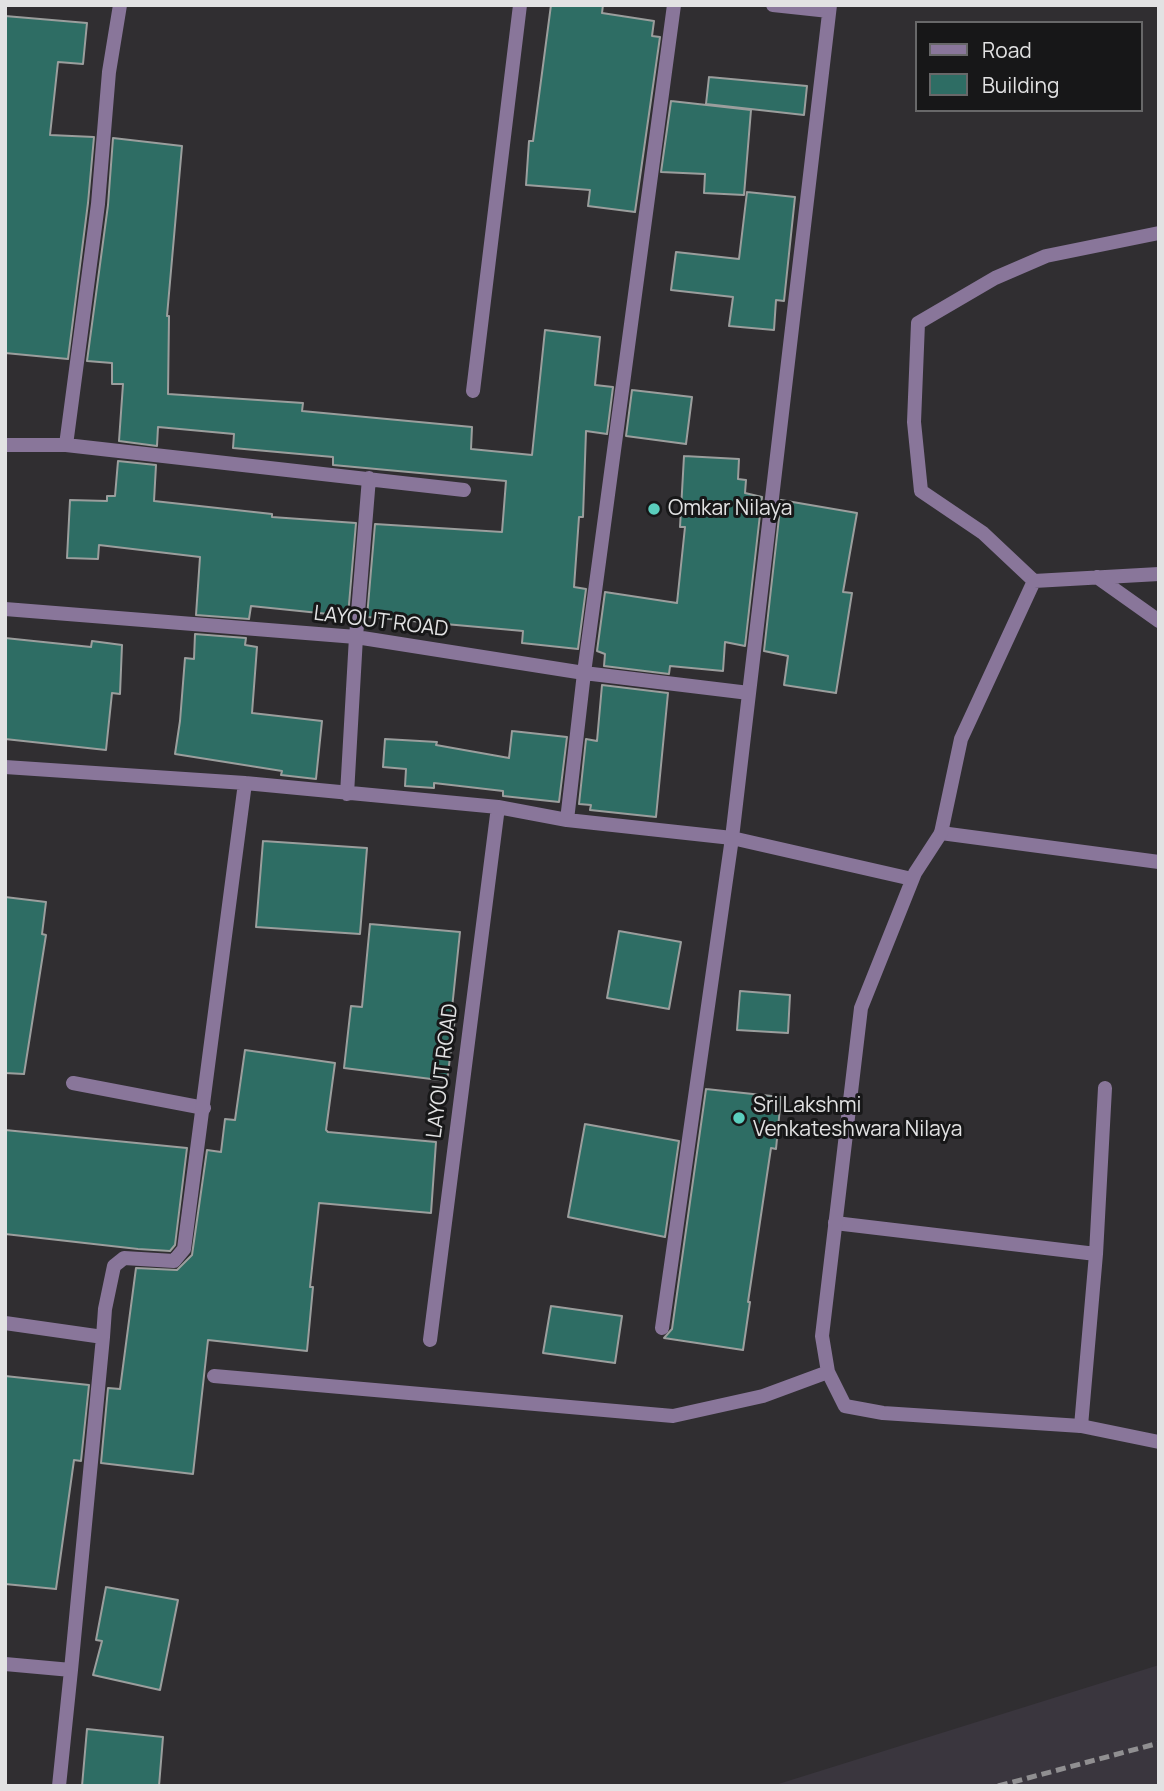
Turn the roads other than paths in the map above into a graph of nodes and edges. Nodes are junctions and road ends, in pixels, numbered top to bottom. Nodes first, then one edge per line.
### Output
1 (120, 5) edge
2 (520, 5) edge
3 (674, 5) edge
4 (773, 5) edge
5 (829, 8) edge
6 (1159, 233) edge
7 (473, 391) dead end
8 (5, 445) edge
9 (66, 445) junction
10 (369, 478) junction
11 (464, 490) dead end
12 (1159, 574) edge
13 (1097, 577) junction
14 (1034, 581) junction
15 (5, 609) edge
16 (1159, 621) edge
17 (356, 637) junction
18 (584, 673) junction
19 (750, 693) junction
20 (5, 767) edge
21 (245, 783) junction
22 (347, 794) junction
23 (498, 807) junction
24 (567, 820) junction
25 (941, 833) junction
26 (732, 838) junction
27 (1159, 862) edge
28 (912, 879) junction
29 (72, 1083) dead end
30 (1105, 1088) dead end
31 (204, 1108) junction
32 (835, 1223) junction
33 (1096, 1254) junction
34 (5, 1323) edge
35 (662, 1328) dead end
36 (103, 1337) junction
37 (430, 1340) dead end
38 (828, 1372) junction
39 (214, 1376) dead end
40 (1081, 1426) junction
41 (1159, 1442) edge
42 (5, 1664) edge
43 (71, 1670) junction
44 (59, 1786) edge

1 - 9 street
2 - 7 street
3 - 18 street
4 - 5 street
5 - 19 street
6 - 14 street
8 - 9 street
9 - 10 street
10 - 11 street
10 - 17 street
12 - 13 street
13 - 14 street
13 - 16 street
14 - 25 street
15 - 17 street, LAYOUT ROAD
17 - 18 street, LAYOUT ROAD
17 - 22 street
18 - 19 street, LAYOUT ROAD
18 - 24 street
19 - 26 street
20 - 21 street
21 - 22 street
21 - 31 street
22 - 23 street
23 - 24 street
23 - 37 street, LAYOUT ROAD
24 - 26 street
25 - 27 street
25 - 28 street
26 - 28 street
26 - 35 street
28 - 32 street
29 - 31 street
30 - 33 street
31 - 36 street
32 - 33 street
32 - 38 street
33 - 40 street
34 - 36 street
36 - 43 street
38 - 39 street
38 - 40 street
40 - 41 street
42 - 43 street
43 - 44 street

